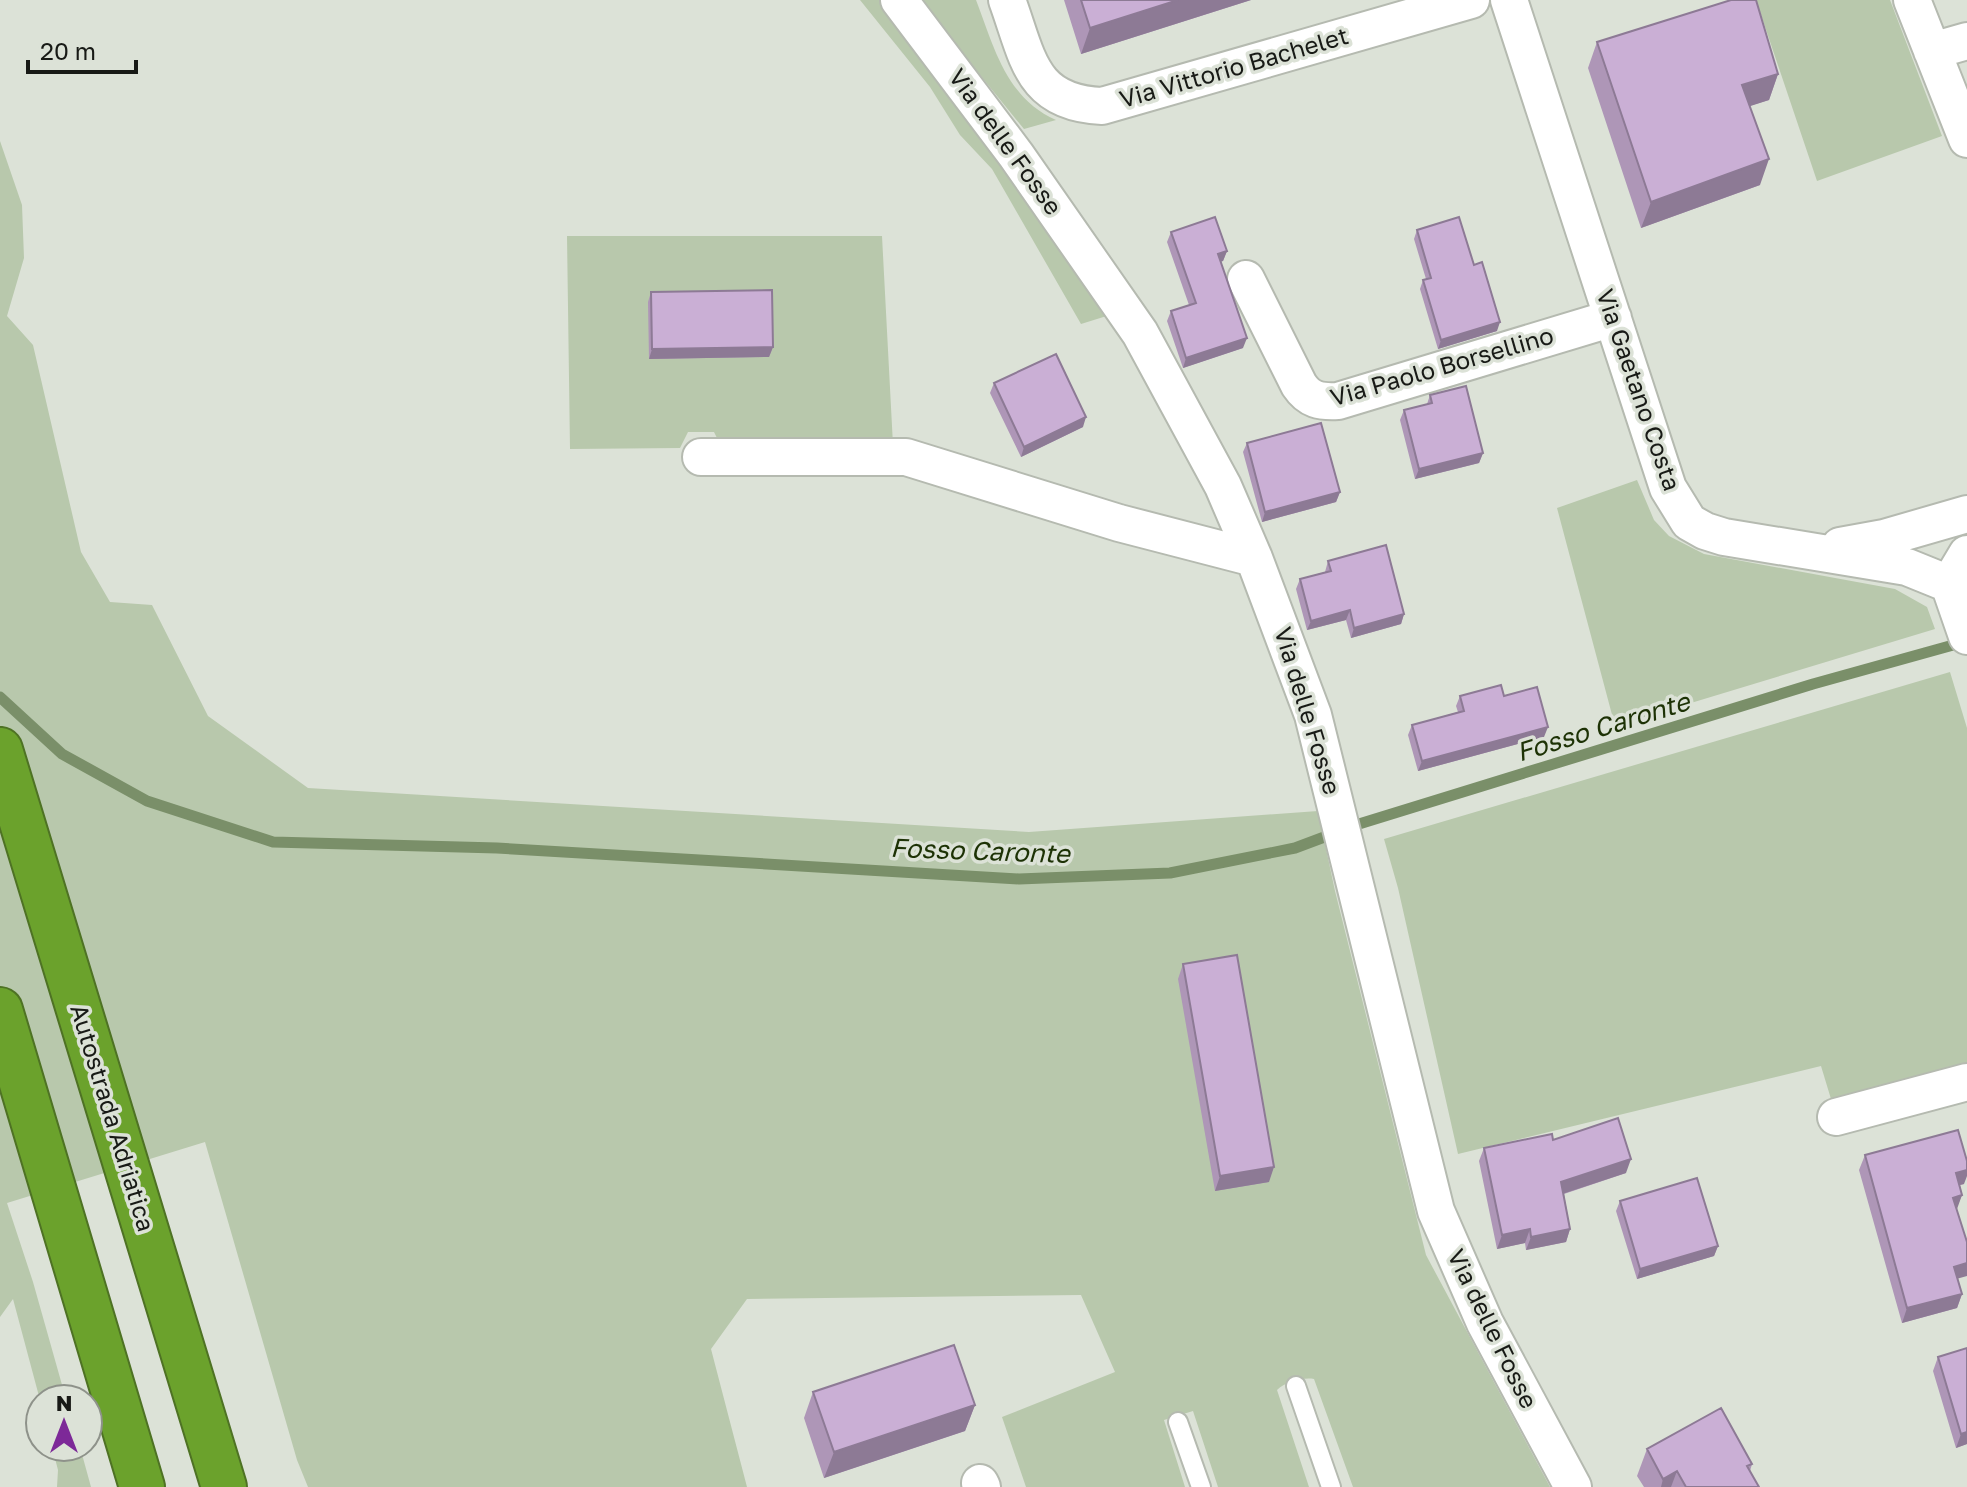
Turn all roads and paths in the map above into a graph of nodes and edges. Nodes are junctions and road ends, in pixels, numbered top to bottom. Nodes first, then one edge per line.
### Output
1 (899, 0) edge
2 (1007, 0) edge
3 (1471, 0) edge
4 (1509, 0) edge
5 (1912, 0) edge
6 (1967, 41) edge
7 (1932, 51) junction
8 (1967, 139) edge
9 (1246, 279) dead end
10 (1613, 318) junction
11 (701, 457) dead end
12 (1967, 514) edge
13 (1815, 550) junction
14 (1254, 558) junction
15 (1958, 569) edge
16 (1964, 627) edge
17 (0, 750) edge
18 (0, 1010) edge
19 (1967, 1082) edge
20 (1836, 1117) dead end
21 (1296, 1386) dead end
22 (1178, 1422) dead end
23 (142, 1487) edge
24 (224, 1487) edge
25 (1201, 1487) edge
26 (1331, 1487) edge
27 (1573, 1487) edge

1 - 14 street, Via delle Fosse
2 - 3 street, Via Vittorio Bachelet
4 - 10 street, Via Gaetano Costa
5 - 7 street
6 - 7 street
7 - 8 street
9 - 10 street, Via Paolo Borsellino
10 - 13 street, Via Gaetano Costa
11 - 14 street
12 - 13 street
13 - 15 street, Via Gaetano Costa
14 - 27 street, Via delle Fosse
15 - 16 street
17 - 24 highway, Autostrada Adriatica
18 - 23 highway
19 - 20 street
21 - 26 lane
22 - 25 lane

